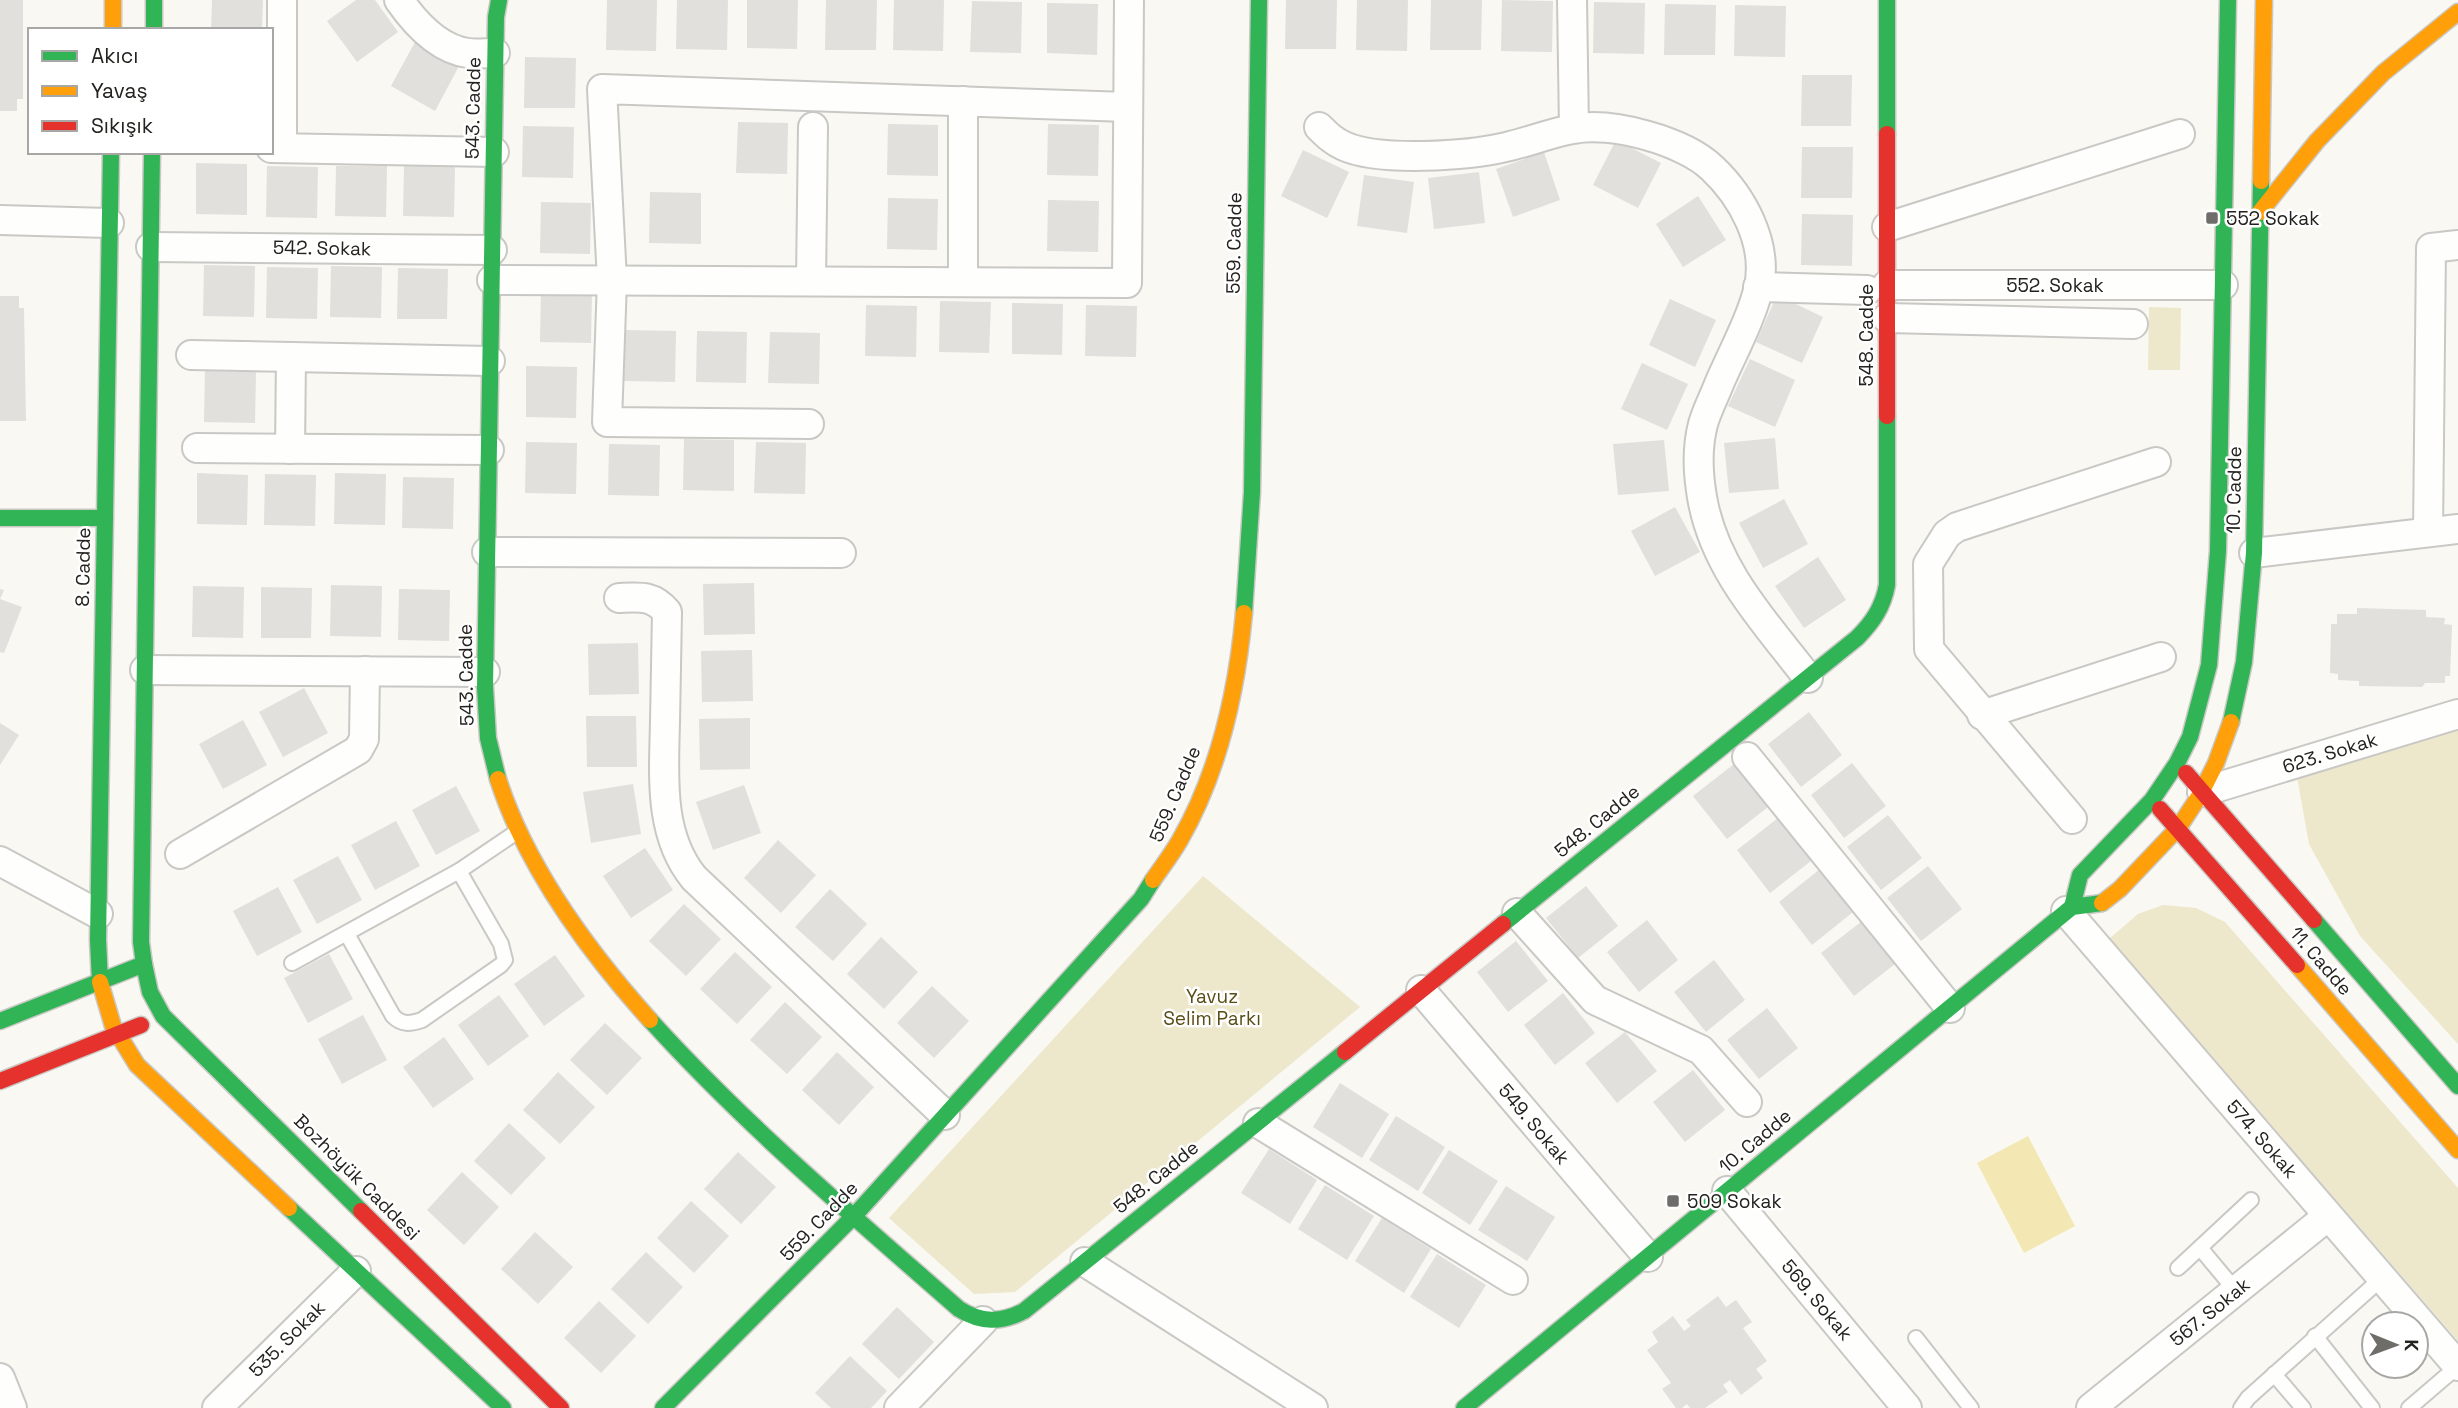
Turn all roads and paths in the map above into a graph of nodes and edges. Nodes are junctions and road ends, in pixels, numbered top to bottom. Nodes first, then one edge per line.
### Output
1 (113, 0) edge
2 (154, 0) edge
3 (282, 0) edge
4 (399, 0) edge
5 (499, 0) edge
6 (1129, 0) edge
7 (1259, 0) edge
8 (1572, 0) edge
9 (1886, 0) edge
10 (2228, 0) edge
11 (2264, 0) edge
12 (2458, 12) edge
13 (113, 28) edge
14 (154, 28) edge
15 (495, 53) junction
16 (963, 101) junction
17 (1128, 107) junction
18 (1319, 127) dead end
19 (813, 128) dead end
20 (1574, 128) junction
21 (2180, 134) dead end
22 (276, 148) edge
23 (494, 152) junction
24 (111, 154) edge
25 (152, 154) edge
26 (2260, 212) junction
27 (0, 220) edge
28 (109, 223) junction
29 (1887, 227) junction
30 (2458, 245) edge
31 (151, 247) junction
32 (492, 250) junction
33 (492, 280) junction
34 (612, 280) junction
35 (811, 281) junction
36 (963, 282) junction
37 (2222, 285) junction
38 (1758, 287) junction
39 (1877, 287) junction
40 (1887, 318) junction
41 (2133, 324) dead end
42 (191, 355) dead end
43 (291, 357) junction
44 (490, 361) junction
45 (809, 424) dead end
46 (197, 448) dead end
47 (289, 449) junction
48 (489, 450) junction
49 (2156, 462) dead end
50 (0, 518) edge
51 (105, 518) junction
52 (2458, 529) edge
53 (2428, 532) junction
54 (487, 552) junction
55 (841, 553) dead end
56 (2255, 553) junction
57 (1887, 564) junction
58 (1928, 564) junction
59 (619, 598) dead end
60 (2161, 657) dead end
61 (145, 670) junction
62 (365, 671) junction
63 (485, 672) junction
64 (1808, 678) junction
65 (2458, 714) edge
66 (1982, 715) junction
67 (1747, 758) dead end
68 (2177, 764) junction
69 (2203, 792) junction
70 (2152, 800) junction
71 (2072, 819) dead end
72 (2177, 829) junction
73 (519, 830) junction
74 (180, 854) dead end
75 (0, 861) edge
76 (459, 871) junction
77 (2069, 909) junction
78 (1517, 913) junction
79 (98, 914) junction
80 (347, 934) junction
81 (292, 963) dead end
82 (144, 964) junction
83 (100, 982) junction
84 (1421, 990) junction
85 (1950, 1008) junction
86 (163, 1016) junction
87 (0, 1021) edge
88 (117, 1034) junction
89 (0, 1081) edge
90 (2458, 1086) edge
91 (1747, 1102) dead end
92 (945, 1115) junction
93 (1258, 1123) junction
94 (2458, 1150) edge
95 (1727, 1191) junction
96 (2251, 1200) dead end
97 (854, 1216) junction
98 (2329, 1216) junction
99 (2201, 1249) junction
100 (1647, 1257) junction
101 (1084, 1262) junction
102 (2179, 1268) dead end
103 (356, 1271) junction
104 (2382, 1278) junction
105 (1513, 1280) dead end
106 (2236, 1291) junction
107 (983, 1321) junction
108 (2315, 1336) junction
109 (1916, 1338) dead end
110 (2458, 1366) edge
111 (2274, 1374) junction
112 (0, 1377) edge
113 (12, 1408) edge
114 (217, 1408) edge
115 (503, 1408) edge
116 (561, 1408) edge
117 (663, 1408) edge
118 (899, 1408) edge
119 (1313, 1408) edge
120 (1464, 1408) edge
121 (1907, 1408) edge
122 (1972, 1408) edge
123 (2091, 1408) edge
124 (2241, 1408) edge
125 (2303, 1408) edge
126 (2372, 1408) edge
127 (2409, 1408) edge

1 - 13 main road
2 - 14 main road
3 - 22 street
4 - 15 street
5 - 15 main road, 543. Cadde
6 - 17 street
7 - 92 main road, 559. Cadde
8 - 20 street
9 - 29 main road, 548. Cadde
10 - 37 main road, 10. Cadde
11 - 26 main road, 10. Cadde
12 - 26 main road
15 - 23 main road, 543. Cadde
16 - 17 street
16 - 34 street
16 - 36 street
17 - 36 street
18 - 20 street
19 - 35 street
20 - 38 street
21 - 29 street
22 - 23 street
23 - 32 main road, 543. Cadde
24 - 28 main road, 8. Cadde
25 - 31 main road
26 - 56 main road, 10. Cadde
27 - 28 street
28 - 51 main road, 8. Cadde
29 - 39 main road, 548. Cadde
30 - 53 street
31 - 32 street, 542. Sokak
31 - 61 main road
32 - 33 main road, 543. Cadde
33 - 34 street
33 - 44 main road, 543. Cadde
34 - 35 street
34 - 45 street
35 - 36 street
37 - 39 street, 552. Sokak
37 - 68 main road, 10. Cadde
38 - 39 street, 552. Sokak
38 - 64 street
39 - 40 main road, 548. Cadde
40 - 41 street
40 - 57 main road, 548. Cadde
42 - 43 street
43 - 44 street
43 - 47 street
44 - 48 main road, 543. Cadde
46 - 47 street
47 - 48 street
48 - 54 main road, 543. Cadde
49 - 58 street
50 - 51 main road
51 - 79 main road, 8. Cadde
52 - 53 street
53 - 56 street
54 - 55 street
54 - 63 main road, 543. Cadde
56 - 69 main road, 10. Cadde
57 - 58 street
57 - 64 main road, 548. Cadde
58 - 66 street
59 - 92 street
60 - 66 street
61 - 62 street
61 - 82 main road
62 - 63 street
62 - 74 street
63 - 73 main road, 543. Cadde
64 - 78 main road, 548. Cadde
65 - 69 street, 623. Sokak
66 - 71 street
67 - 85 street
68 - 69 main road, 11. Cadde
68 - 70 main road, 10. Cadde
69 - 72 main road, 10. Cadde
69 - 90 main road, 11. Cadde
70 - 72 main road, 11. Cadde
70 - 77 main road, 10. Cadde
72 - 77 main road, 10. Cadde
72 - 94 main road, 11. Cadde
73 - 76 lane
73 - 97 main road, 543. Cadde
75 - 79 street
76 - 80 lane
76 - 80 lane
77 - 85 main road, 10. Cadde
77 - 98 street, 574. Sokak
78 - 84 main road, 548. Cadde
78 - 91 street
79 - 83 main road, 8. Cadde
80 - 81 lane
82 - 83 main road
82 - 86 main road, Bozhöyük Caddesi
83 - 87 main road
83 - 88 main road
84 - 93 main road, 548. Cadde
84 - 100 street, 549. Sokak
85 - 95 main road, 10. Cadde
86 - 88 main road
86 - 116 main road, Bozhöyük Caddesi
88 - 89 main road
88 - 103 main road
92 - 97 main road, 559. Cadde
93 - 101 main road, 548. Cadde
93 - 105 street
95 - 100 main road, 10. Cadde
95 - 121 street, 569. Sokak
96 - 99 lane
97 - 107 main road
97 - 117 main road, 559. Cadde
98 - 104 street, 574. Sokak
98 - 106 street, 567. Sokak
99 - 102 lane
99 - 106 lane
100 - 120 main road, 10. Cadde
101 - 107 main road, 548. Cadde
101 - 119 street
103 - 114 street, 535. Sokak
103 - 115 main road
104 - 108 lane
104 - 110 street, 574. Sokak
106 - 123 street, 567. Sokak
107 - 118 street
108 - 111 lane
108 - 126 lane
109 - 122 lane
110 - 127 lane
111 - 124 lane
111 - 125 lane
112 - 113 street

